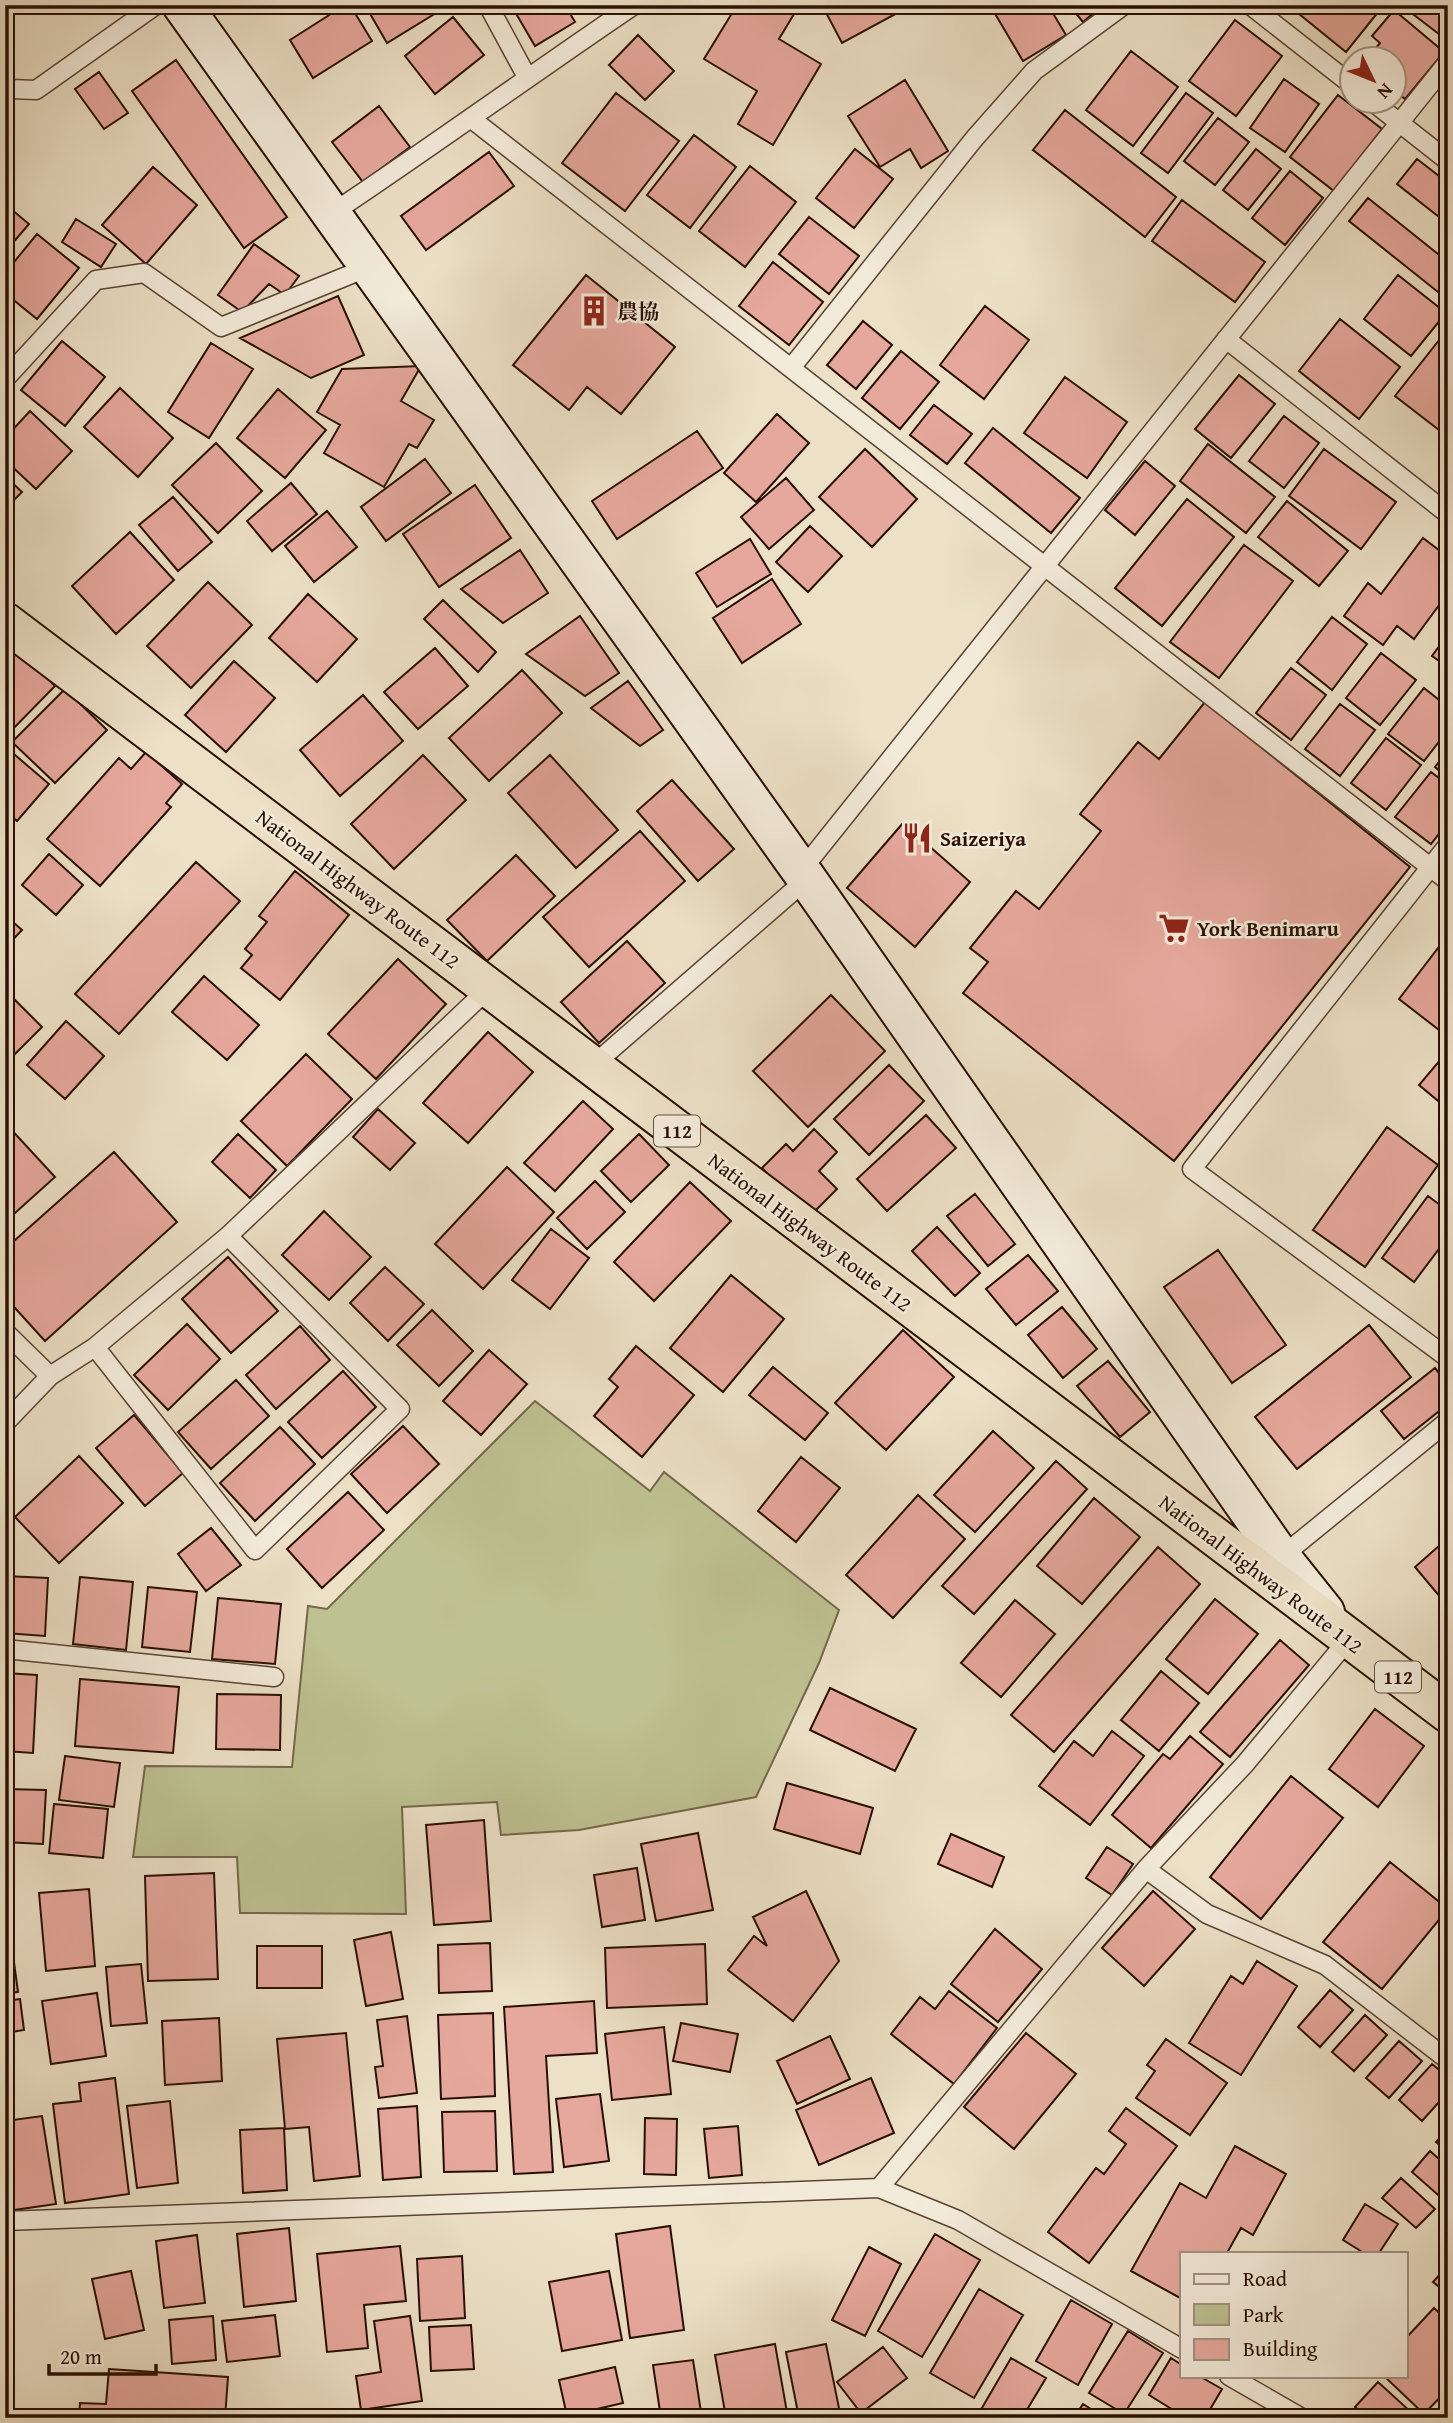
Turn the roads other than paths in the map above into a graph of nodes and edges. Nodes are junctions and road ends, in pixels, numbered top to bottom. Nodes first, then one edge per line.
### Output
1 (156, 5) edge
2 (183, 5) edge
3 (488, 5) edge
4 (634, 5) edge
5 (1124, 5) edge
6 (1250, 5) edge
7 (1448, 62) edge
8 (1338, 74) edge
9 (527, 77) junction
10 (5, 84) edge
11 (1391, 116) edge
12 (473, 120) junction
13 (1399, 122) junction
14 (1448, 161) edge
15 (331, 214) junction
16 (369, 267) junction
17 (1226, 339) junction
18 (791, 368) junction
19 (5, 379) edge
20 (1448, 514) edge
21 (1043, 566) junction
22 (5, 622) edge
23 (1448, 845) edge
24 (1430, 867) junction
25 (804, 875) junction
26 (1448, 881) edge
27 (489, 988) junction
28 (592, 1066) junction
29 (228, 1236) junction
30 (5, 1332) edge
31 (95, 1348) junction
32 (1448, 1358) edge
33 (50, 1376) junction
34 (1448, 1420) edge
35 (5, 1423) edge
36 (1281, 1557) junction
37 (1348, 1640) junction
38 (5, 1649) edge
39 (274, 1677) dead end
40 (1448, 1713) edge
41 (1146, 1869) junction
42 (1448, 2060) edge
43 (879, 2188) junction
44 (5, 2221) edge
45 (1180, 2348) edge
46 (1232, 2378) edge
47 (1302, 2418) edge

1 - 10 lane
2 - 15 street
3 - 9 lane
4 - 9 lane
5 - 18 lane
6 - 8 lane
7 - 13 lane
9 - 12 lane
11 - 13 lane
12 - 15 lane
12 - 18 lane
13 - 14 lane
13 - 17 lane
15 - 16 street
16 - 19 lane
16 - 25 street
17 - 20 lane
17 - 21 lane
18 - 21 lane
21 - 24 lane
21 - 25 lane
22 - 27 highway, National Highway Route 112 / 112
23 - 24 lane
24 - 26 lane
24 - 32 lane
25 - 28 lane
25 - 36 street
27 - 28 highway, National Highway Route 112 / 112
27 - 29 lane
28 - 37 highway, National Highway Route 112 / 112
29 - 31 lane
29 - 31 lane
30 - 33 lane
31 - 33 lane
33 - 35 lane
34 - 36 lane
36 - 37 street
37 - 40 highway, National Highway Route 112 / 112
37 - 41 lane
38 - 39 lane
41 - 42 lane
41 - 43 lane
43 - 44 lane
43 - 45 lane
46 - 47 lane

